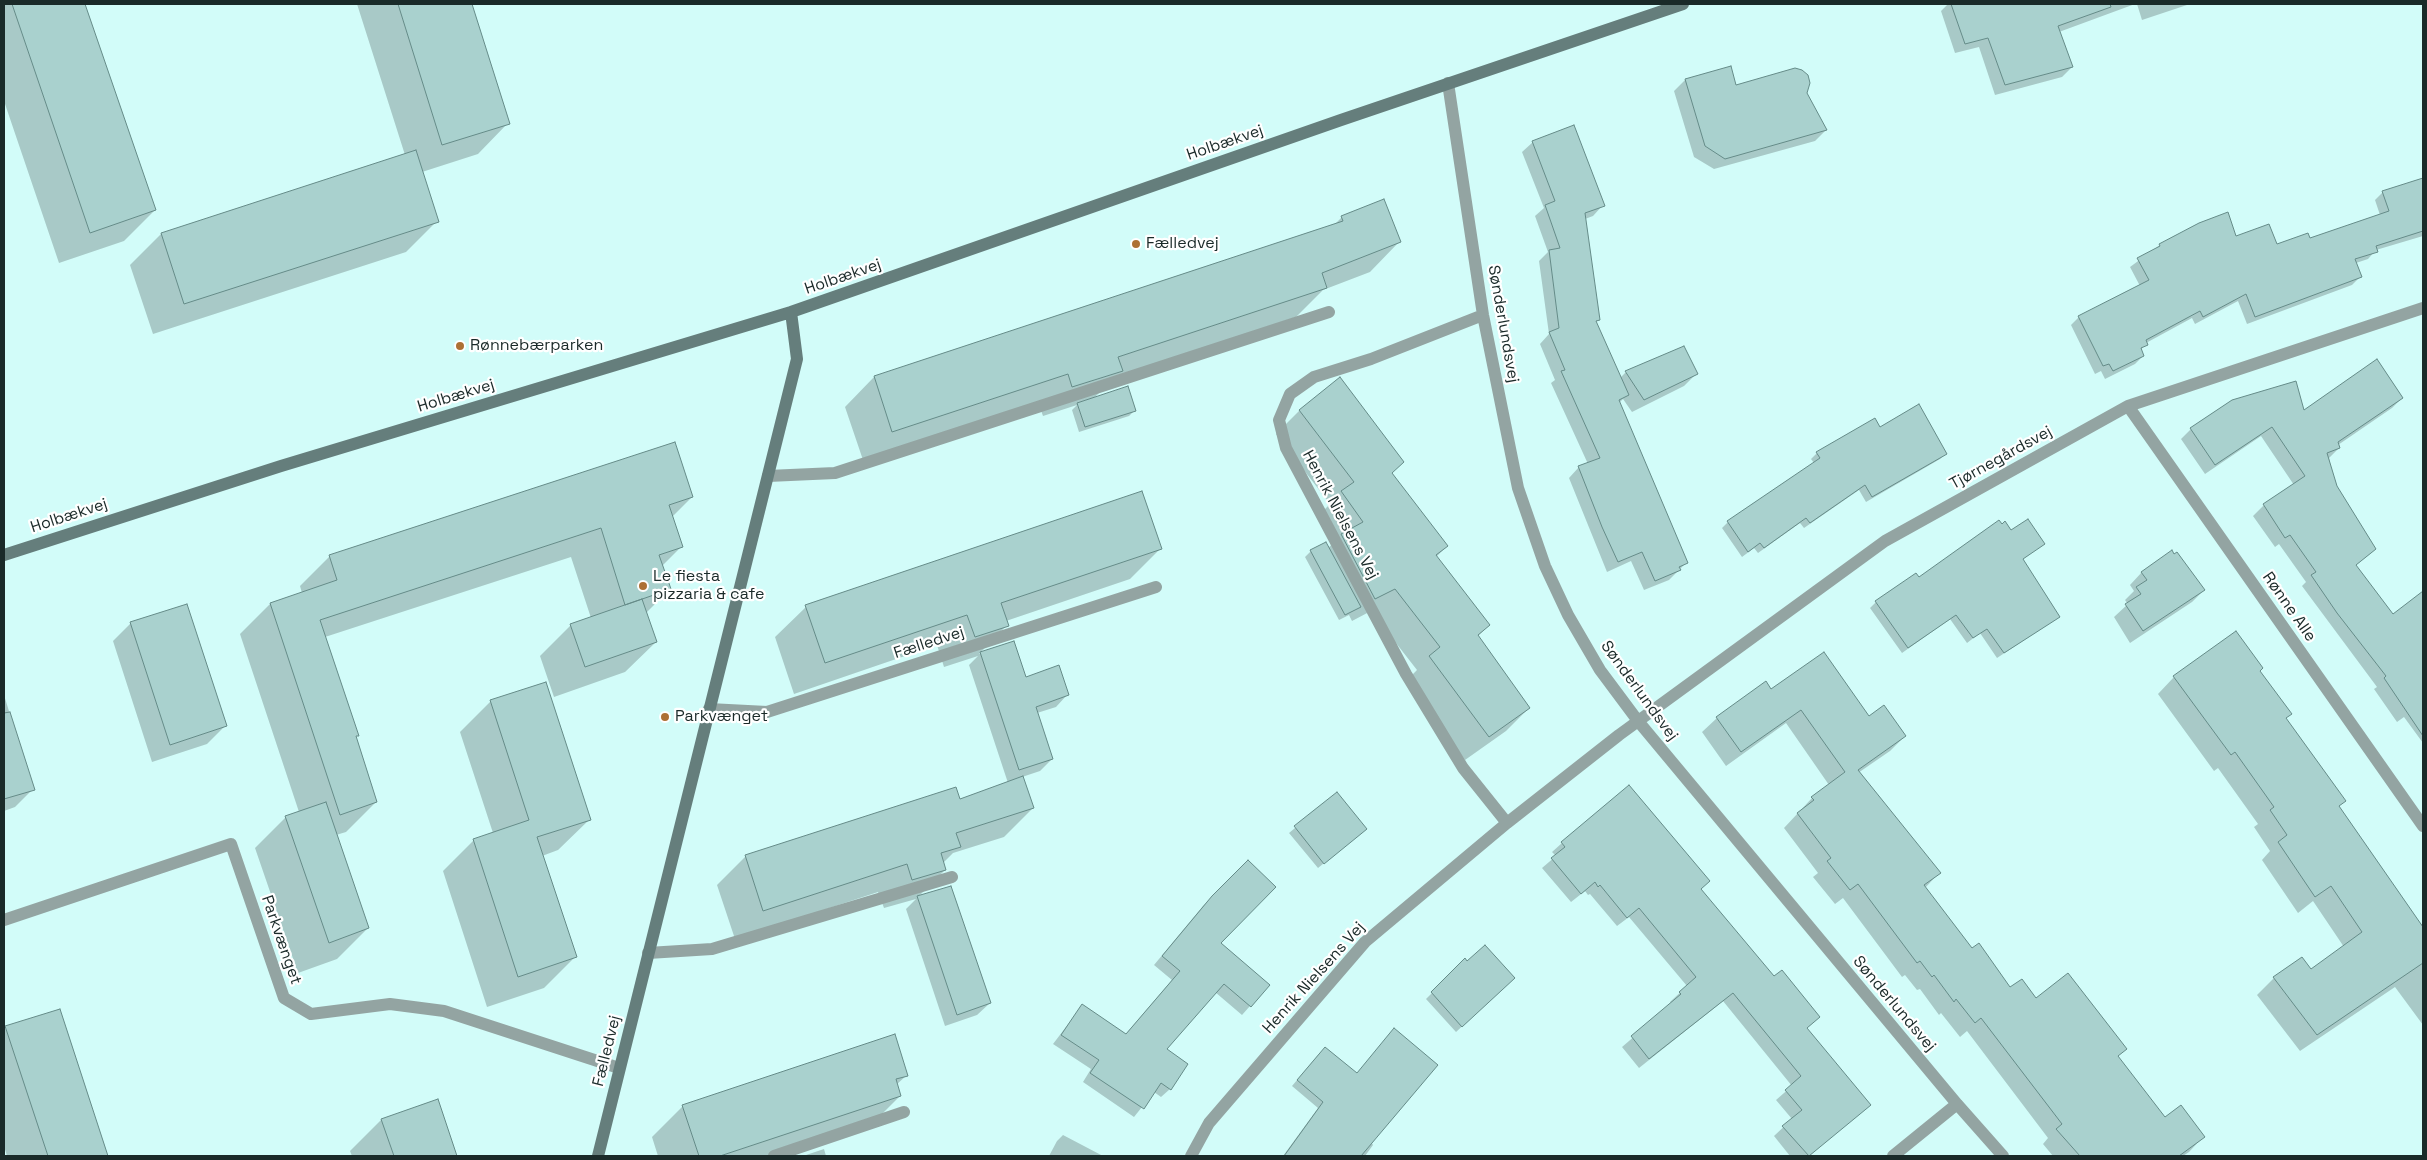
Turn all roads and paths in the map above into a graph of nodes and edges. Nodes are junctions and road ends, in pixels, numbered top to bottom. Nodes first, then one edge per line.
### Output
1 (1683, 4) edge
2 (1448, 83) junction
3 (2423, 308) edge
4 (791, 312) junction
5 (1329, 312) dead end
6 (1483, 315) junction
7 (2128, 406) junction
8 (768, 476) junction
9 (4, 555) edge
10 (1156, 587) dead end
11 (709, 709) junction
12 (1638, 721) junction
13 (1507, 822) junction
14 (2423, 826) edge
15 (952, 878) dead end
16 (4, 920) edge
17 (648, 953) junction
18 (619, 1068) junction
19 (1957, 1104) junction
20 (904, 1112) dead end
21 (598, 1156) edge
22 (774, 1156) edge
23 (1190, 1156) edge
24 (1893, 1156) edge
25 (2003, 1156) edge

1 - 2 street, Holbækvej
2 - 4 street, Holbækvej
2 - 6 street, Sønderlundsvej
3 - 7 street, Tjørnegårdsvej
4 - 8 street, Fælledvej
4 - 9 street, Holbækvej
5 - 8 street
6 - 12 street, Sønderlundsvej
6 - 13 street, Henrik Nielsens Vej
7 - 12 street, Tjørnegårdsvej
7 - 14 street, Rønne Alle
8 - 11 street, Fælledvej
10 - 11 street, Fælledvej
11 - 17 street, Fælledvej
12 - 13 street, Henrik Nielsens Vej
12 - 19 street, Sønderlundsvej
13 - 23 street, Henrik Nielsens Vej
15 - 17 street
16 - 18 street, Parkvænget
17 - 18 street, Fælledvej
18 - 21 street, Fælledvej
19 - 24 street
19 - 25 street, Sønderlundsvej
20 - 22 street

